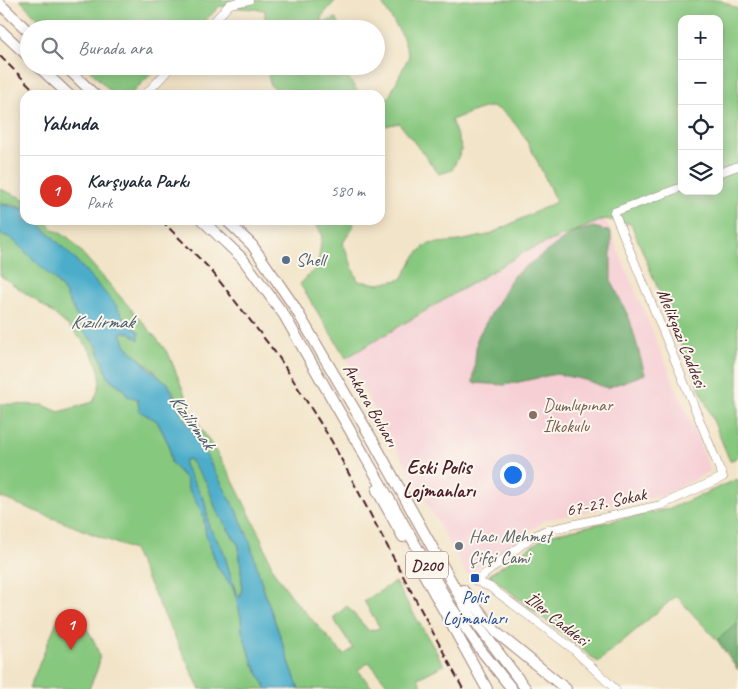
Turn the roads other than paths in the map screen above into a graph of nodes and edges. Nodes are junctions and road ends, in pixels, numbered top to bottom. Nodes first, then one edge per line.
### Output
1 (249, 0) edge
2 (0, 4) edge
3 (215, 20) edge
4 (20, 23) edge
5 (0, 30) edge
6 (20, 49) edge
7 (48, 75) edge
8 (74, 75) edge
9 (164, 75) edge
10 (64, 90) edge
11 (90, 90) edge
12 (150, 90) edge
13 (738, 166) edge
14 (723, 172) edge
15 (678, 188) edge
16 (207, 225) edge
17 (231, 225) edge
18 (352, 435) junction
19 (723, 476) joint
20 (428, 540) junction
21 (476, 581) joint
22 (487, 689) edge
23 (512, 689) edge
24 (526, 689) edge
25 (552, 689) edge
26 (556, 689) edge
27 (566, 689) edge
28 (615, 689) edge

1 - 3 street
2 - 4 highway
5 - 6 highway
7 - 10 highway
8 - 11 highway
9 - 12 street
13 - 14 street
15 - 19 street, Melikgazi Caddesi
16 - 18 highway, Ankara Bulvarı / D200
17 - 20 highway, Ankara Bulvarı / D200
18 - 22 highway, Ankara Bulvarı
18 - 23 highway, Ankara Bulvarı / D200
19 - 21 street, 67-27. Sokak
20 - 24 highway, Ankara Bulvarı / D200
20 - 27 highway
21 - 28 street, İller Caddesi
25 - 26 highway

